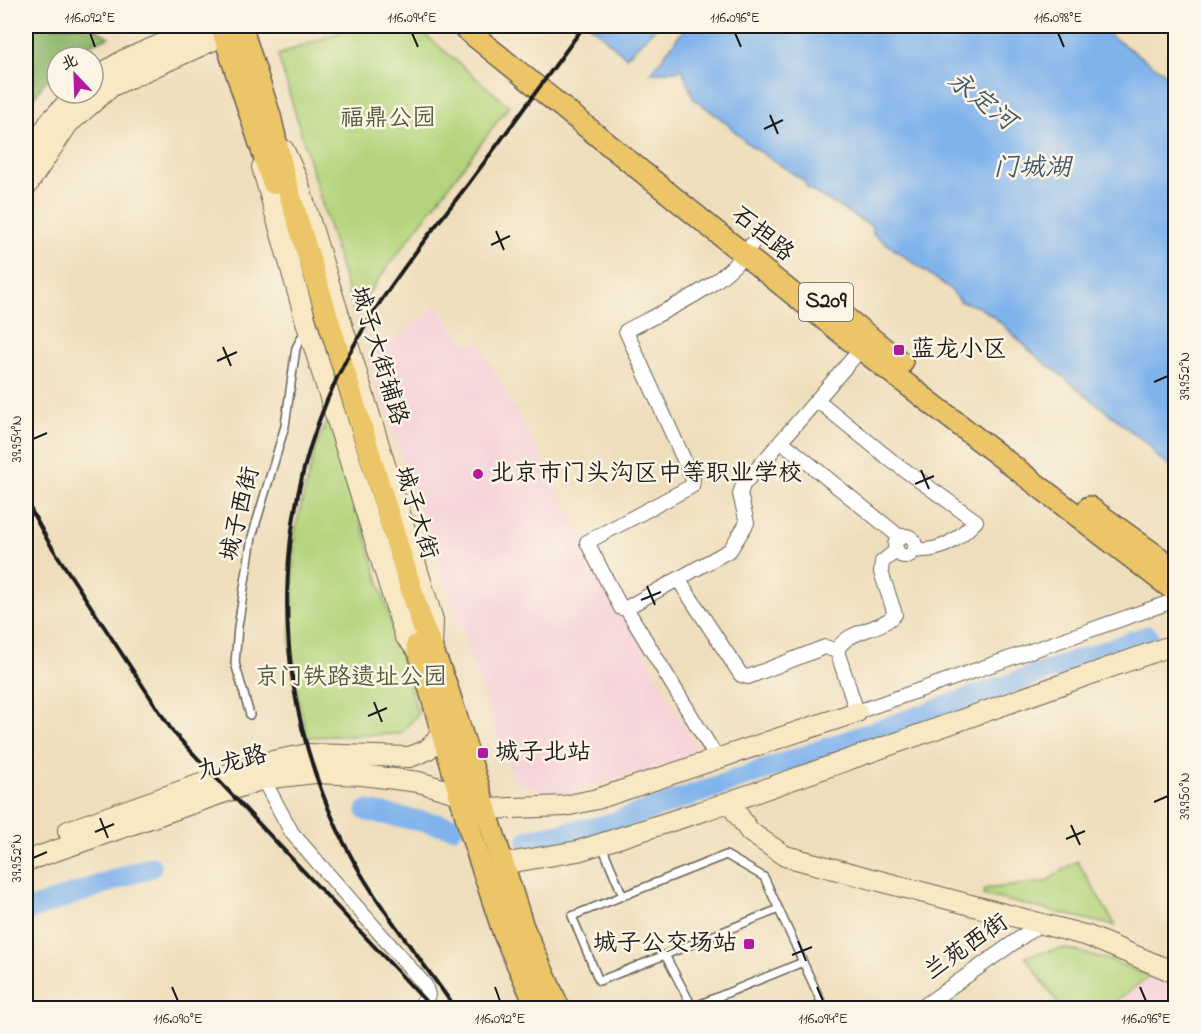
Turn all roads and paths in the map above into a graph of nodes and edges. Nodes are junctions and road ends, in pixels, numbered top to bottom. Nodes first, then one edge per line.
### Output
1 (205, 26) edge
2 (462, 26) edge
3 (483, 26) edge
4 (232, 28) edge
5 (105, 72) edge
6 (65, 105) edge
7 (262, 120) junction
8 (26, 159) edge
9 (26, 187) edge
10 (748, 249) junction
11 (307, 325) junction
12 (861, 349) junction
13 (817, 400) junction
14 (781, 441) junction
15 (899, 544) junction
16 (1176, 570) edge
17 (678, 579) junction
18 (1176, 592) edge
19 (1176, 600) edge
20 (626, 608) junction
21 (1176, 644) edge
22 (426, 651) junction
23 (837, 651) junction
24 (857, 712) junction
25 (250, 714) dead end
26 (443, 733) junction
27 (718, 760) junction
28 (263, 779) junction
29 (459, 794) junction
30 (729, 802) junction
31 (486, 808) junction
32 (601, 844) junction
33 (26, 846) edge
34 (26, 861) edge
35 (502, 864) junction
36 (623, 896) junction
37 (779, 909) junction
38 (1040, 924) junction
39 (665, 955) junction
40 (803, 962) junction
41 (1176, 973) edge
42 (419, 1008) edge
43 (537, 1008) edge
44 (559, 1008) edge
45 (693, 1008) edge
46 (824, 1008) edge
47 (921, 1008) edge

1 - 5 street
2 - 10 main road, 石担路 / S209
3 - 10 main road, 石担路 / S209
4 - 7 main road, 城子大街
4 - 9 street
6 - 8 street
7 - 11 street
7 - 22 main road, 城子大街
10 - 12 main road, 石担路 / S209
10 - 16 main road, 石担路 / S209
10 - 20 street
11 - 22 street
11 - 25 lane, 城子西街
12 - 13 street
12 - 18 main road, 石担路 / S209
13 - 14 street
13 - 15 street
14 - 15 street
14 - 17 street
15 - 23 street
17 - 20 street
17 - 23 street
19 - 24 street
20 - 27 street
21 - 30 street
22 - 26 main road, 城子大街
22 - 31 main road, 城子大街
23 - 24 street
24 - 27 street
26 - 29 main road, 城子大街
26 - 33 street, 九龙路
27 - 31 street
28 - 29 street, 九龙路
28 - 34 street, 九龙路
28 - 42 street
29 - 43 main road, 城子大街
30 - 32 street
30 - 38 street
31 - 35 main road, 城子大街
32 - 35 street
32 - 36 lane
35 - 44 main road, 城子大街
36 - 37 lane
36 - 39 lane
37 - 39 lane
37 - 40 lane
38 - 41 street
38 - 47 street, 兰苑西街
39 - 45 lane
40 - 45 lane
40 - 46 lane

